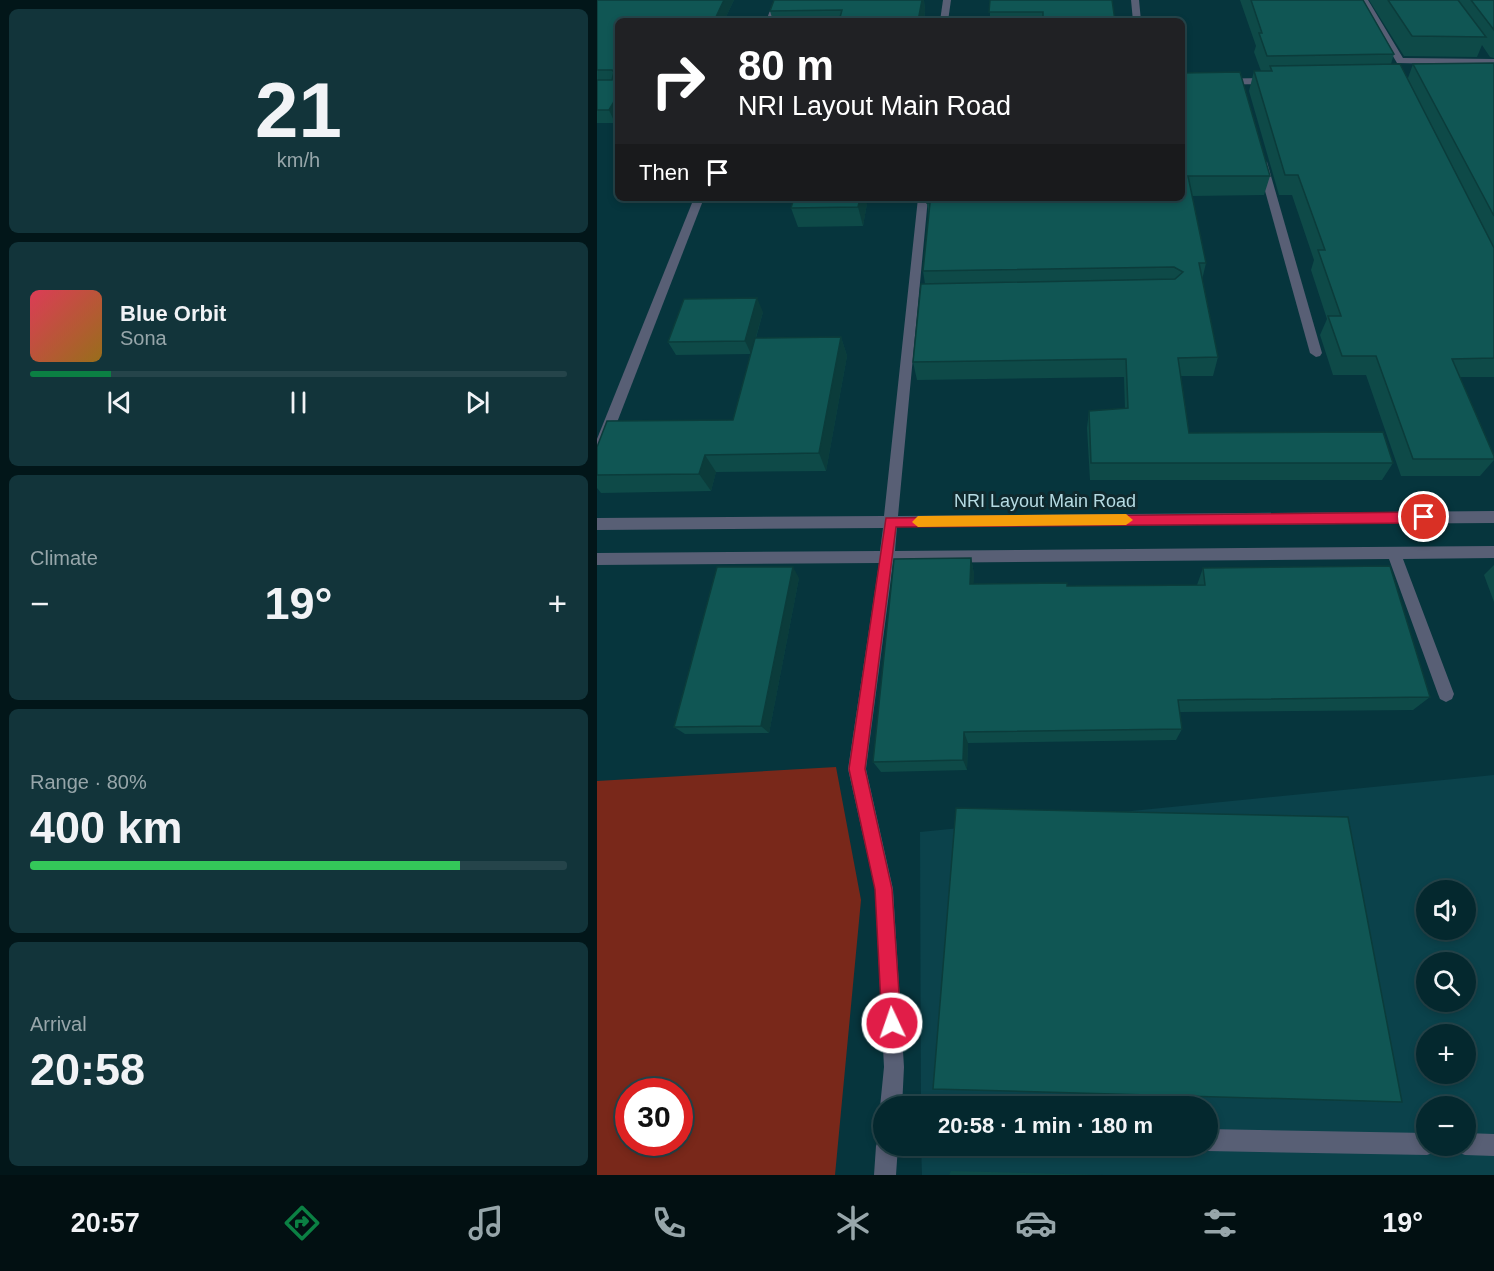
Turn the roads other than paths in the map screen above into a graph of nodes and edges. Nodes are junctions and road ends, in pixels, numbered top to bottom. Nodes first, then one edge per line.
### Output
1 (778, 0) edge
2 (947, 0) edge
3 (1135, 0) edge
4 (1353, 0) edge
5 (1364, 0) edge
6 (1372, 14) junction
7 (1360, 15) junction
8 (771, 18) edge
9 (944, 18) edge
10 (1137, 18) edge
11 (1378, 24) junction
12 (1481, 53) edge
13 (1491, 62) edge
14 (1494, 73) edge
15 (1285, 81) edge
16 (1185, 82) edge
17 (1240, 82) junction
18 (1243, 93) edge
19 (1259, 150) edge
20 (698, 201) edge
21 (923, 201) edge
22 (1315, 353) dead end
23 (597, 456) edge
24 (1494, 517) edge
25 (890, 522) junction
26 (597, 524) edge
27 (1494, 552) edge
28 (1394, 553) junction
29 (887, 556) junction
30 (597, 559) edge
31 (1446, 694) dead end
32 (892, 1096) edge
33 (1218, 1140) edge
34 (1416, 1144) edge
35 (1476, 1144) edge
36 (1494, 1145) edge
37 (886, 1156) edge
38 (885, 1175) edge

1 - 8 street
2 - 9 street
3 - 10 street
4 - 7 street
5 - 6 street
6 - 7 street
6 - 11 street
7 - 11 street
11 - 13 street
12 - 13 street
13 - 14 street
15 - 17 street
16 - 17 street
17 - 18 street
19 - 22 street
20 - 23 street
21 - 25 street
24 - 25 street, NRI Layout Main Road
25 - 26 street, NRI Layout Main Road
25 - 29 street
27 - 28 street
28 - 29 street
28 - 31 street
29 - 30 street
29 - 32 street
33 - 34 street
35 - 36 street
37 - 38 street

